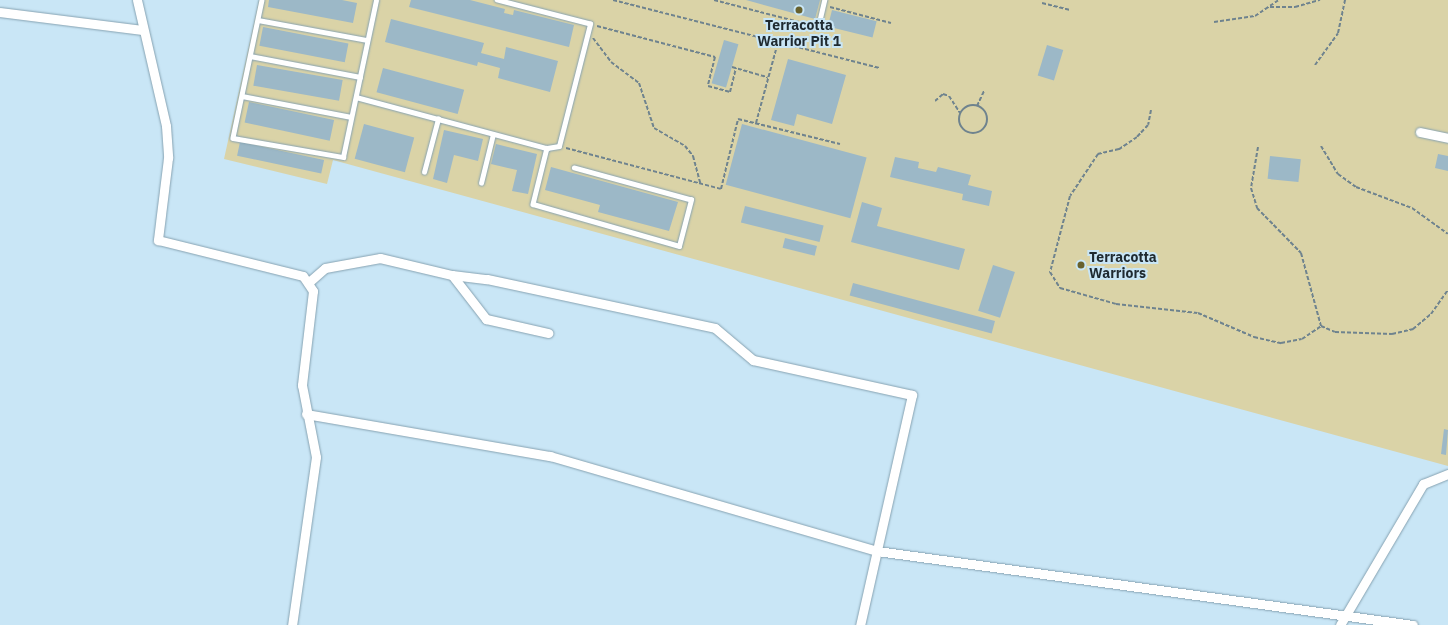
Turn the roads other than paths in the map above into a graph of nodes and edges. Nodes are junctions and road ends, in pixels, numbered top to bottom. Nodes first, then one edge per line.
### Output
1 (137, 0) edge
2 (262, 0) edge
3 (376, 0) edge
4 (497, 0) edge
5 (824, 0) edge
6 (0, 12) edge
7 (258, 20) junction
8 (818, 27) road end
9 (142, 30) junction
10 (367, 40) junction
11 (250, 56) junction
12 (360, 77) junction
13 (242, 96) junction
14 (356, 97) junction
15 (351, 117) junction
16 (438, 119) junction
17 (1420, 132) dead end
18 (493, 134) junction
19 (1448, 138) edge
20 (548, 148) junction
21 (574, 168) dead end
22 (424, 172) dead end
23 (481, 183) dead end
24 (452, 275) junction
25 (309, 282) junction
26 (548, 333) dead end
27 (306, 414) junction
28 (1448, 474) edge
29 (878, 551) junction
30 (1345, 616) junction
31 (292, 625) edge
32 (860, 625) edge
33 (1340, 625) edge
34 (1413, 625) edge

1 - 9 street
2 - 7 lane
3 - 10 lane
4 - 20 lane
5 - 8 lane
6 - 9 street
7 - 10 lane
7 - 11 lane
9 - 25 street
10 - 12 lane
11 - 12 lane
11 - 13 lane
12 - 14 lane
13 - 15 lane
13 - 15 lane
14 - 15 lane
14 - 16 lane
16 - 18 lane
16 - 22 lane
17 - 19 street
18 - 20 lane
18 - 23 lane
20 - 21 lane
24 - 25 street
24 - 26 street
24 - 29 street
25 - 27 street
27 - 29 street
27 - 31 street
28 - 30 street
29 - 30 street
29 - 32 street
30 - 33 street
30 - 34 street

